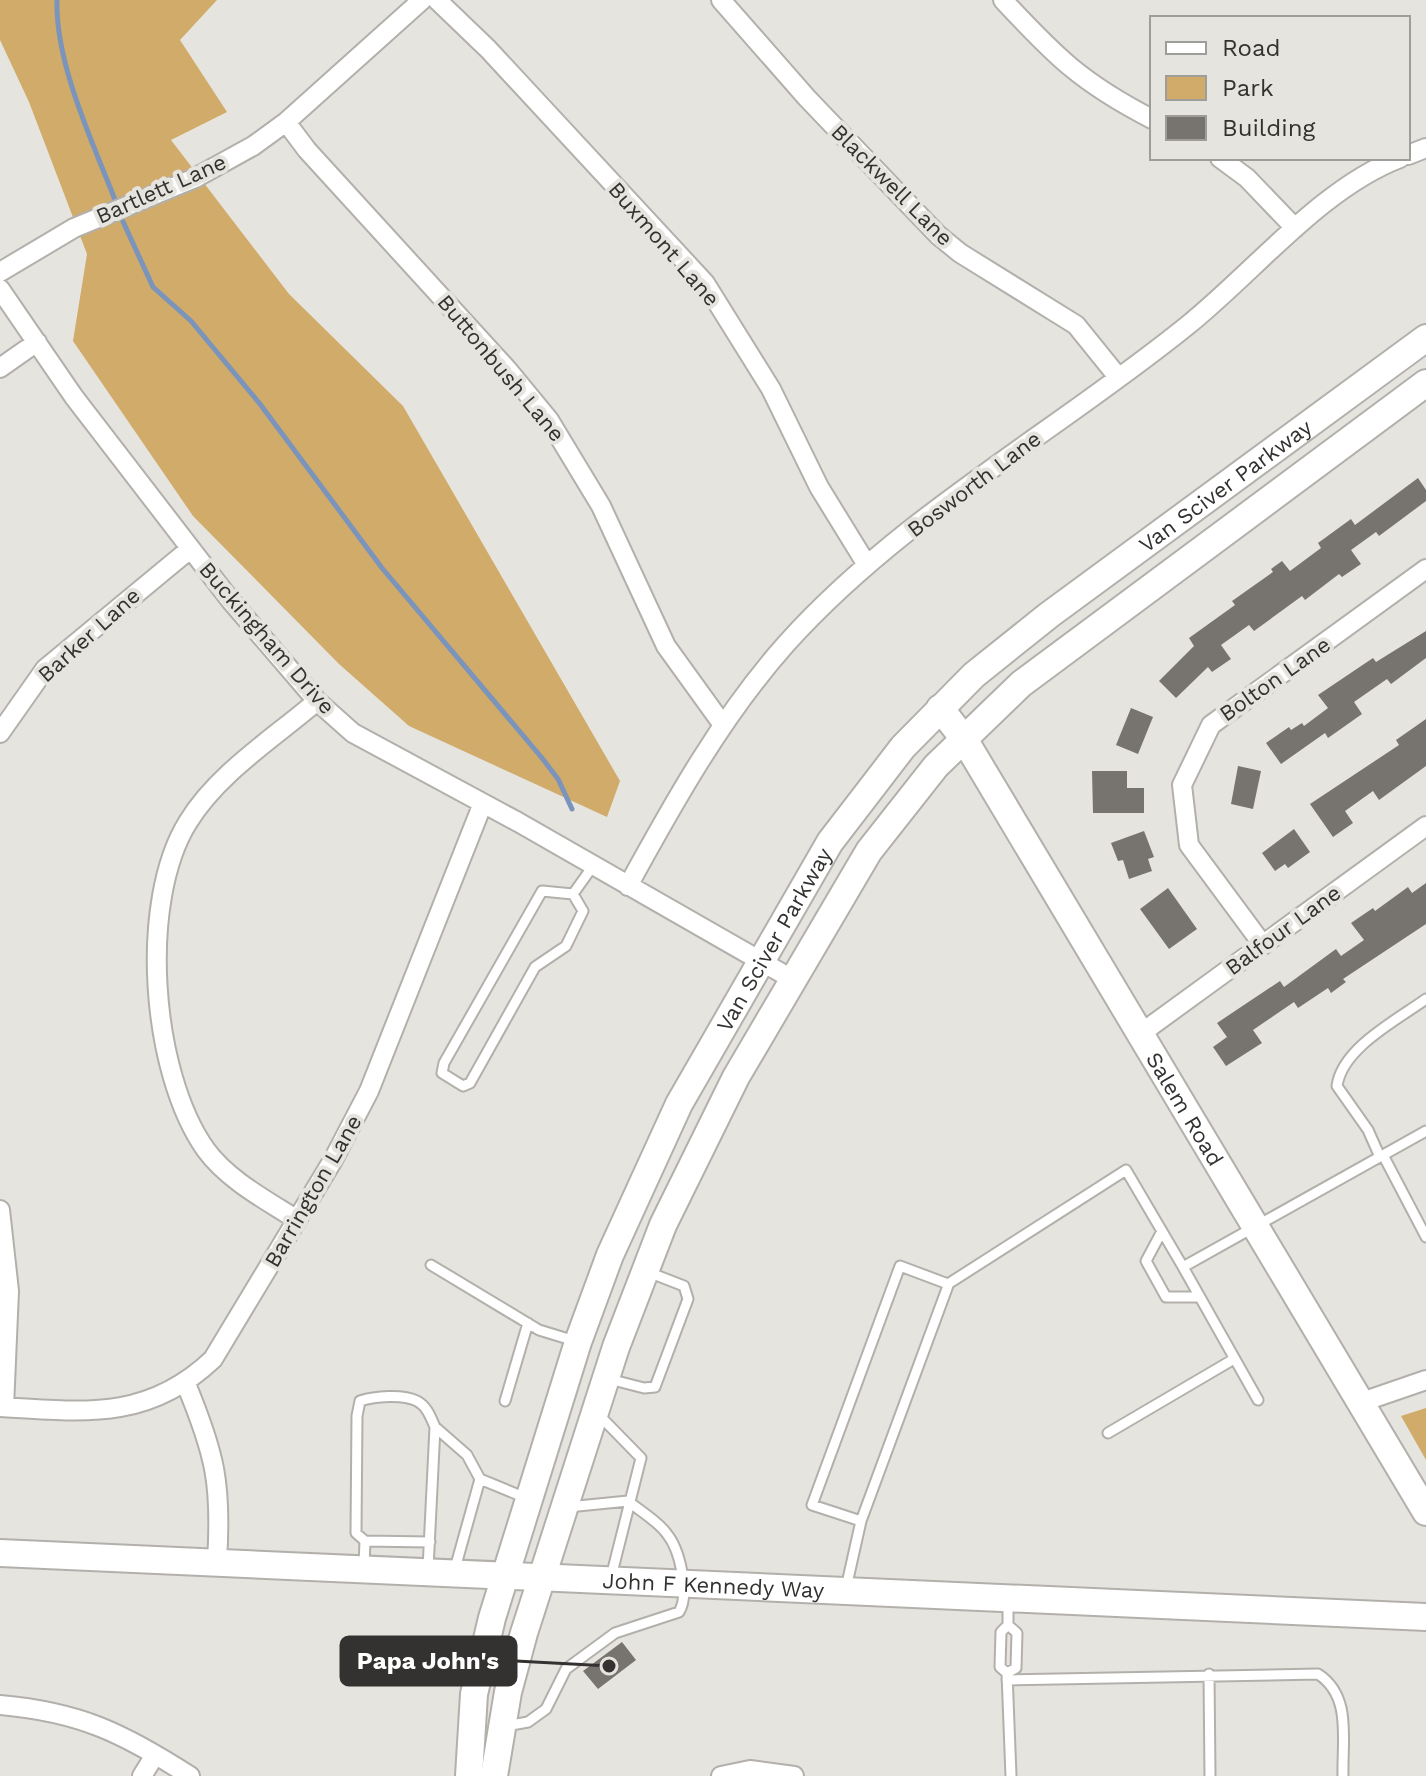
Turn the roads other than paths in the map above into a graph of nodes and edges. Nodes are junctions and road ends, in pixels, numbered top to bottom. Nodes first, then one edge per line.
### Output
1 (422, 0) edge
2 (437, 0) edge
3 (721, 0) edge
4 (1003, 0) edge
5 (1150, 118) edge
6 (286, 122) junction
7 (1223, 160) edge
8 (1396, 160) edge
9 (1295, 228) junction
10 (0, 272) edge
11 (0, 289) edge
12 (1426, 338) edge
13 (37, 342) junction
14 (0, 368) edge
15 (1118, 377) junction
16 (1426, 383) edge
17 (190, 549) junction
18 (867, 565) junction
19 (1426, 569) edge
20 (317, 701) junction
21 (940, 708) junction
22 (723, 725) junction
23 (0, 733) edge
24 (964, 739) junction
25 (483, 803) junction
26 (1426, 826) edge
27 (593, 866) junction
28 (628, 886) junction
29 (573, 894) junction
30 (1263, 945) junction
31 (759, 959) junction
32 (792, 979) junction
33 (1426, 999) edge
34 (1140, 1034) junction
35 (1426, 1131) edge
36 (1381, 1156) junction
37 (0, 1210) edge
38 (297, 1220) junction
39 (1256, 1226) junction
40 (1162, 1231) junction
41 (1426, 1237) edge
42 (431, 1265) dead end
43 (1183, 1267) junction
44 (644, 1271) junction
45 (949, 1283) junction
46 (1198, 1297) junction
47 (528, 1323) junction
48 (578, 1342) junction
49 (1234, 1359) junction
50 (606, 1378) junction
51 (1426, 1380) edge
52 (186, 1384) junction
53 (1258, 1400) dead end
54 (505, 1401) dead end
55 (1362, 1402) junction
56 (2, 1407) edge
57 (595, 1410) junction
58 (435, 1427) junction
59 (1108, 1433) dead end
60 (480, 1479) junction
61 (529, 1500) junction
62 (628, 1501) junction
63 (564, 1507) junction
64 (1423, 1509) edge
65 (861, 1521) junction
66 (365, 1541) junction
67 (430, 1542) junction
68 (0, 1553) edge
69 (217, 1561) junction
70 (364, 1570) junction
71 (441, 1573) junction
72 (505, 1575) junction
73 (542, 1576) junction
74 (611, 1580) junction
75 (685, 1583) junction
76 (846, 1590) junction
77 (1008, 1598) junction
78 (1426, 1617) edge
79 (1008, 1625) junction
80 (1209, 1674) junction
81 (1007, 1677) junction
82 (0, 1705) edge
83 (501, 1727) junction
84 (155, 1755) junction
85 (142, 1776) edge
86 (190, 1776) edge
87 (469, 1776) edge
88 (494, 1776) edge
89 (721, 1776) edge
90 (794, 1776) edge
91 (1011, 1776) edge
92 (1210, 1776) edge
93 (1343, 1776) edge

1 - 6 street, Bartlett Lane
2 - 18 street, Buxmont Lane
3 - 15 street, Blackwell Lane
4 - 5 street
6 - 10 street, Bartlett Lane
6 - 22 street, Buttonbush Lane
7 - 9 street
8 - 9 street, Bosworth Lane
9 - 15 street, Bosworth Lane
11 - 13 street, Buckingham Drive
12 - 21 street, Van Sciver Parkway
13 - 14 street
13 - 17 street, Buckingham Drive
15 - 18 street, Bosworth Lane
16 - 24 street, Van Sciver Parkway
17 - 20 street, Buckingham Drive
17 - 23 street, Barker Lane
18 - 22 street, Bosworth Lane
19 - 30 street, Bolton Lane
20 - 25 street, Buckingham Drive
20 - 38 street
21 - 24 street, Salem Road
21 - 31 street, Van Sciver Parkway
22 - 28 street, Bosworth Lane
24 - 32 street, Van Sciver Parkway
24 - 34 street, Salem Road
25 - 27 street, Buckingham Drive
25 - 38 street, Barrington Lane
26 - 30 street, Balfour Lane
27 - 28 street, Buckingham Drive
27 - 29 lane
28 - 31 street, Buckingham Drive
29 - 29 lane
30 - 34 street, Balfour Lane
31 - 32 street, Buckingham Drive
31 - 48 street, Van Sciver Parkway
32 - 44 street, Van Sciver Parkway
33 - 36 lane
34 - 39 street, Salem Road
35 - 36 lane
36 - 39 lane
36 - 41 lane
37 - 56 street
38 - 52 street, Barrington Lane
39 - 43 lane
39 - 55 street, Salem Road
40 - 43 lane
40 - 45 lane
40 - 46 lane
42 - 47 lane
43 - 46 lane
44 - 50 street, Van Sciver Parkway
44 - 50 lane
45 - 65 lane
45 - 65 lane
46 - 49 lane
47 - 48 lane
47 - 54 lane
48 - 61 street, Van Sciver Parkway
49 - 53 lane
49 - 59 lane
50 - 57 street, Van Sciver Parkway
51 - 55 street
52 - 56 street, Barrington Lane
52 - 69 street
55 - 64 street, Salem Road
57 - 62 lane
57 - 63 street, Van Sciver Parkway
58 - 60 lane
58 - 66 lane
58 - 67 lane
60 - 61 lane
60 - 71 lane
61 - 72 street, Van Sciver Parkway
62 - 63 lane
62 - 74 lane
62 - 75 lane
63 - 73 street, Van Sciver Parkway
65 - 76 lane
66 - 67 lane
66 - 70 lane
67 - 71 lane
68 - 69 street, John F Kennedy Way
69 - 70 street, John F Kennedy Way
70 - 71 street, John F Kennedy Way
71 - 72 street, John F Kennedy Way
72 - 73 street, John F Kennedy Way
72 - 87 street, Van Sciver Parkway
73 - 74 street, John F Kennedy Way
73 - 83 street, Van Sciver Parkway
74 - 75 street, John F Kennedy Way
75 - 76 street, John F Kennedy Way
75 - 83 lane
76 - 77 street, John F Kennedy Way
77 - 78 street, John F Kennedy Way
77 - 79 lane
79 - 81 lane
79 - 81 lane
80 - 81 lane
80 - 92 lane
80 - 93 lane
81 - 91 lane
82 - 84 street
83 - 88 street, Van Sciver Parkway
84 - 85 street
84 - 86 street
89 - 90 street

